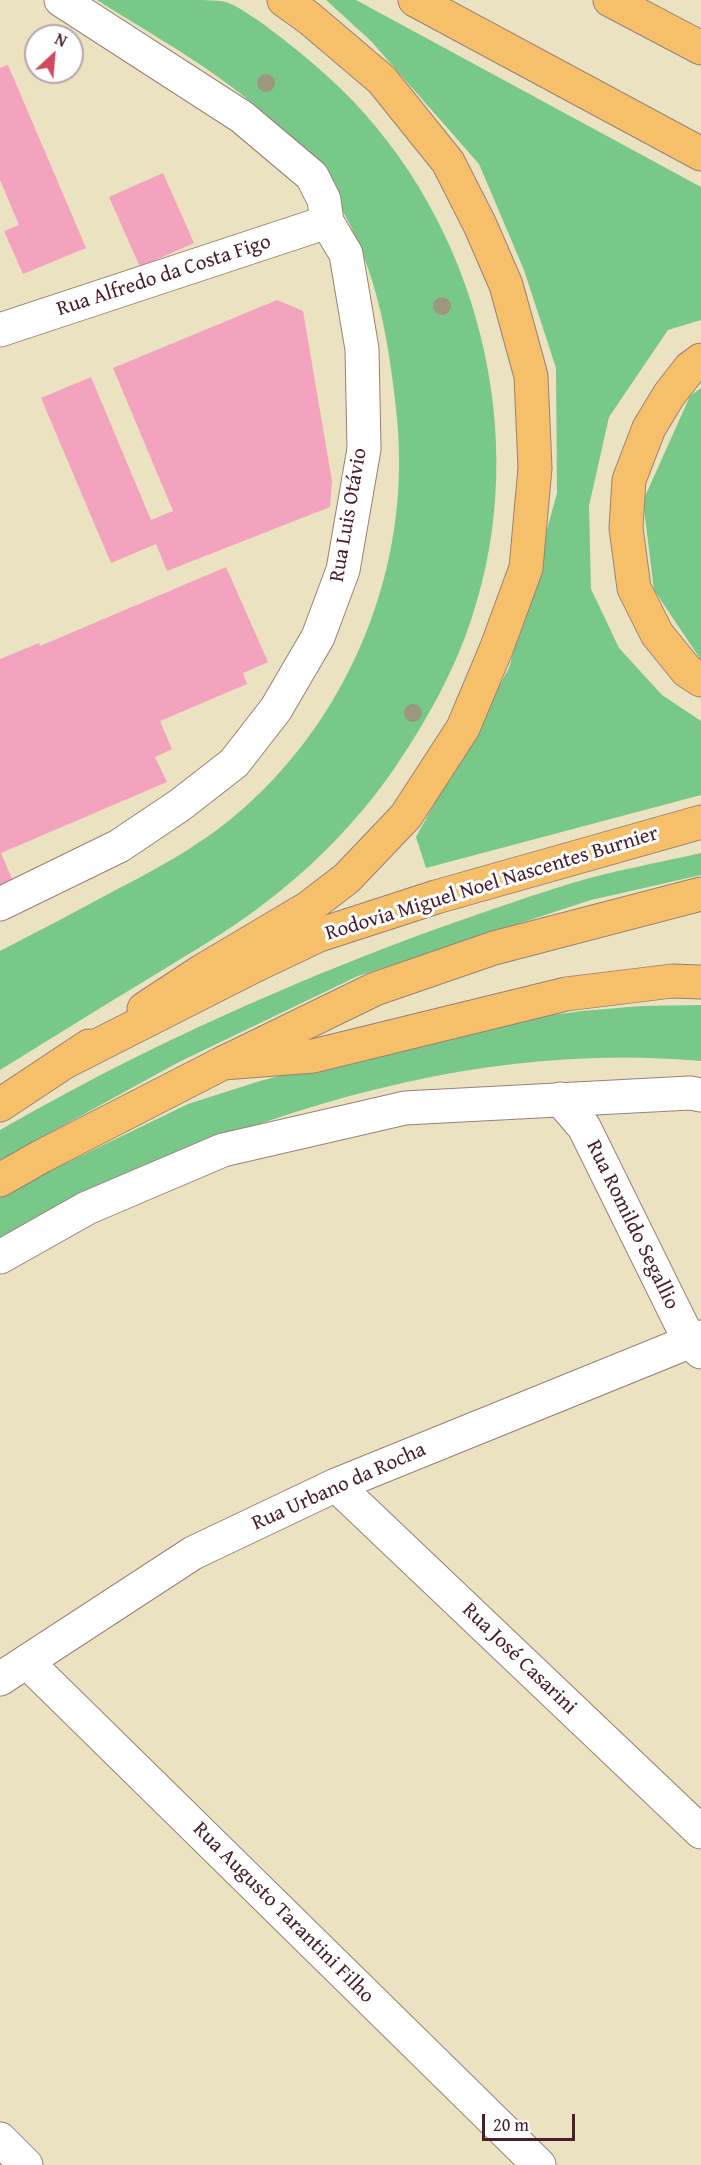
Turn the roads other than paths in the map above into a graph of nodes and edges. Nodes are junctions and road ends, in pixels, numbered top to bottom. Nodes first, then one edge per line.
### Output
1 (61, 0) edge
2 (284, 0) edge
3 (415, 0) edge
4 (610, 0) edge
5 (701, 48) edge
6 (701, 154) edge
7 (327, 222) junction
8 (0, 330) edge
9 (701, 360) edge
10 (701, 680) edge
11 (701, 822) edge
12 (701, 894) edge
13 (0, 904) edge
14 (701, 981) edge
15 (65, 1062) junction
16 (223, 1063) junction
17 (701, 1095) edge
18 (560, 1099) junction
19 (0, 1105) edge
20 (0, 1180) edge
21 (0, 1257) edge
22 (697, 1344) edge
23 (336, 1485) junction
24 (27, 1662) junction
25 (0, 1679) edge
26 (701, 1832) edge
27 (0, 2139) edge
28 (26, 2165) edge
29 (539, 2165) edge

1 - 7 street, Rua Luis Otávio
2 - 15 highway
3 - 6 highway
4 - 5 highway
7 - 8 street, Rua Alfredo da Costa Figo
7 - 13 street, Rua Luis Otávio
9 - 10 highway
11 - 15 highway, Rodovia Miguel Noel Nascentes Burnier
12 - 16 highway
14 - 16 highway
15 - 19 highway, Rodovia Miguel Noel Nascentes Burnier
16 - 20 highway
17 - 18 street
18 - 21 street
18 - 22 street, Rua Romildo Segallio
22 - 23 street, Rua Urbano da Rocha
23 - 24 street, Rua Urbano da Rocha
23 - 26 street, Rua José Casarini
24 - 25 street, Rua Urbano da Rocha
24 - 29 street, Rua Augusto Tarantini Filho
27 - 28 street

